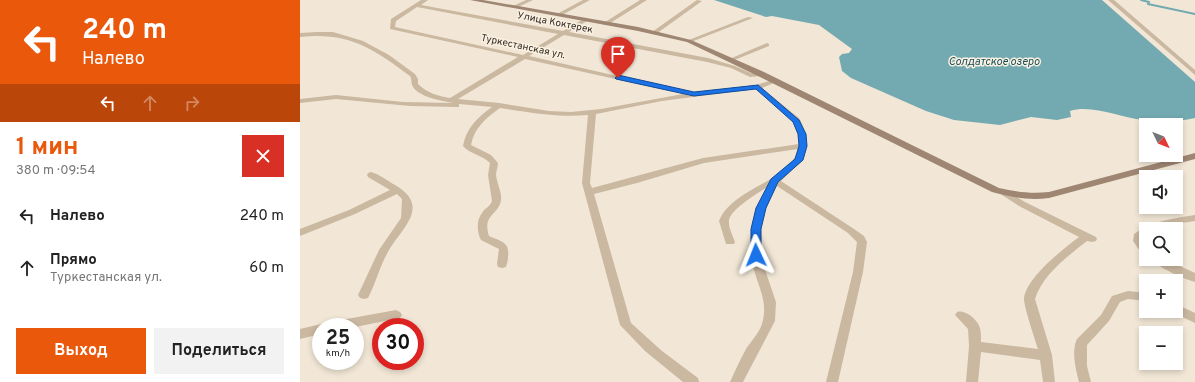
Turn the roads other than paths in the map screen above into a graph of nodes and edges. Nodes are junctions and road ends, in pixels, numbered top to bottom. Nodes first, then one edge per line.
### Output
1 (425, 0) edge
2 (473, 0) edge
3 (530, 0) edge
4 (587, 0) edge
5 (644, 0) edge
6 (1111, 0) edge
7 (699, 1) dead end
8 (415, 5) junction
9 (514, 7) junction
10 (558, 15) junction
11 (750, 18) dead end
12 (585, 20) junction
13 (605, 24) junction
14 (654, 32) junction
15 (563, 33) junction
16 (300, 35) edge
17 (689, 41) junction
18 (767, 45) dead end
19 (522, 57) junction
20 (730, 60) junction
21 (1195, 73) edge
22 (761, 74) junction
23 (774, 81) junction
24 (758, 87) junction
25 (694, 94) junction
26 (452, 100) junction
27 (300, 101) edge
28 (469, 103) junction
29 (499, 105) junction
30 (592, 112) junction
31 (803, 146) junction
32 (1195, 156) edge
33 (372, 175) dead end
34 (777, 178) junction
35 (396, 191) junction
36 (589, 192) junction
37 (1005, 193) junction
38 (1195, 218) edge
39 (1170, 222) edge
40 (300, 233) edge
41 (730, 242) dead end
42 (502, 264) dead end
43 (1169, 266) edge
44 (1195, 278) edge
45 (364, 295) dead end
46 (1139, 297) edge
47 (1183, 312) edge
48 (396, 315) dead end
49 (961, 315) dead end
50 (1195, 318) edge
51 (364, 321) edge
52 (312, 331) edge
53 (300, 334) edge
54 (975, 346) junction
55 (1046, 356) junction
56 (693, 382) edge
57 (736, 382) edge
58 (832, 382) edge
59 (972, 382) edge
60 (1050, 382) edge
61 (1086, 382) edge

1 - 8 street, Туркестанская ул.
2 - 9 main road
3 - 9 street
4 - 10 street
5 - 13 street
6 - 21 street
7 - 14 street
8 - 15 street, Улица Коктерек
8 - 19 street, Туркестанская ул.
9 - 10 main road
10 - 12 main road
11 - 17 street
12 - 13 main road
12 - 15 street
13 - 14 main road
14 - 17 main road
15 - 19 street
15 - 22 street, Улица Коктерек
16 - 26 street
17 - 20 main road
18 - 20 street
19 - 25 street, Туркестанская ул.
19 - 26 street
20 - 22 main road
22 - 23 main road
23 - 24 street
23 - 37 main road
24 - 25 street
24 - 31 street
25 - 30 street
26 - 28 street
27 - 28 street
28 - 29 street
29 - 30 street
29 - 42 street
30 - 36 street
31 - 34 street
31 - 36 street
32 - 37 main road
33 - 35 street
34 - 41 street
34 - 57 street
34 - 58 street
35 - 40 street
35 - 45 street
36 - 56 street
37 - 55 street
38 - 39 street
43 - 44 street
46 - 61 street
47 - 50 street
48 - 51 street
49 - 54 street
52 - 53 street
54 - 55 street
54 - 59 street
55 - 60 street

